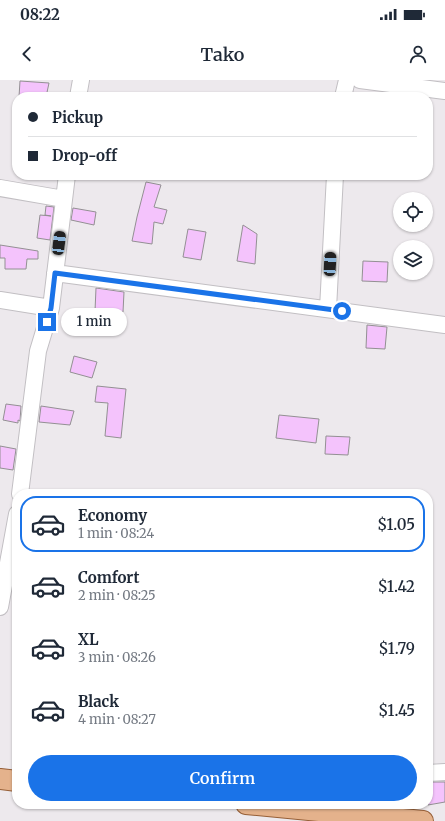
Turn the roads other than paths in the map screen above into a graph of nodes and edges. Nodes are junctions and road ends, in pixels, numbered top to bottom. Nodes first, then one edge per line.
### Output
1 (81, 80) edge
2 (347, 80) edge
3 (360, 80) edge
4 (79, 92) edge
5 (344, 92) edge
6 (445, 92) edge
7 (66, 180) edge
8 (335, 180) edge
9 (0, 188) edge
10 (64, 199) junction
11 (55, 273) junction
12 (0, 300) edge
13 (51, 308) junction
14 (328, 309) junction
15 (445, 325) edge
16 (21, 489) edge
17 (12, 544) edge
18 (0, 607) edge
19 (445, 758) edge
20 (433, 772) edge
21 (445, 772) edge
22 (0, 779) edge
23 (12, 780) edge
24 (312, 809) edge
25 (423, 821) edge

1 - 4 street
2 - 5 street
3 - 6 street
7 - 10 street
8 - 14 street
9 - 10 street
10 - 11 street
11 - 13 street
11 - 14 street
12 - 13 street
13 - 16 street
14 - 15 street
17 - 18 street
19 - 21 street
20 - 21 street
22 - 23 main road
24 - 25 main road

